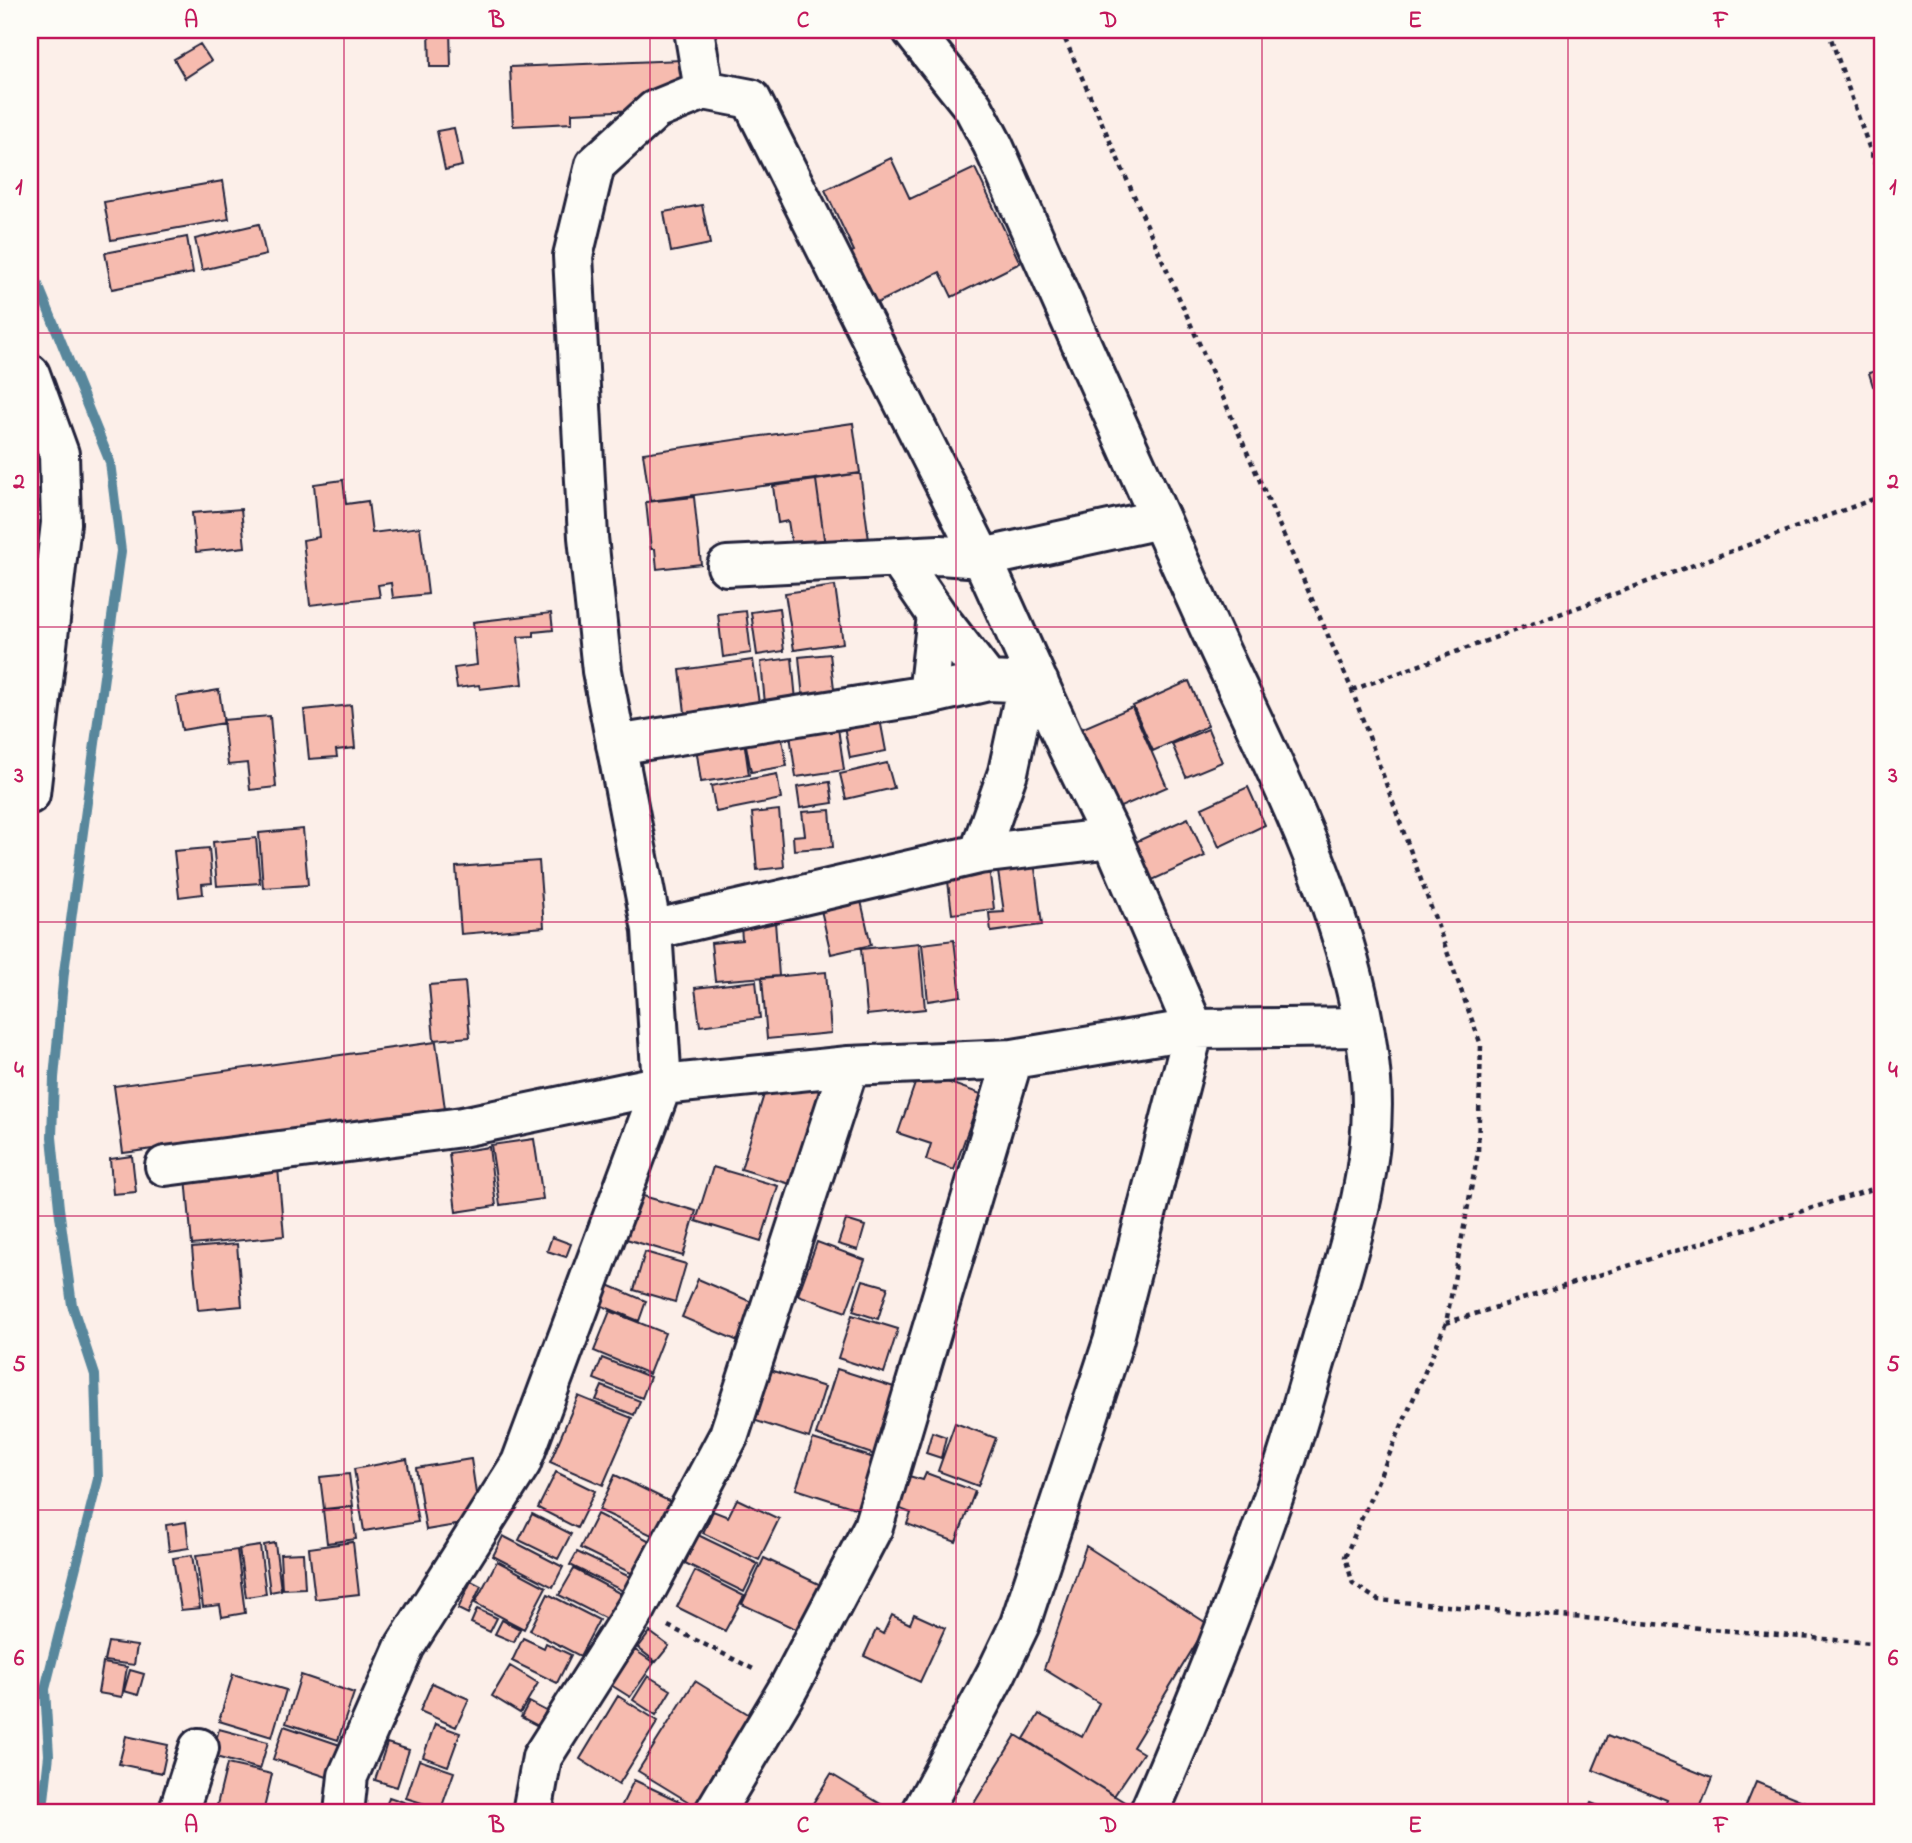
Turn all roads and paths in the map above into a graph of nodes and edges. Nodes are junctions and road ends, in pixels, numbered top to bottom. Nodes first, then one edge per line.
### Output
1 (694, 30) edge
2 (912, 30) edge
3 (1828, 30) edge
4 (704, 90) junction
5 (1882, 184) edge
6 (30, 374) edge
7 (1882, 496) edge
8 (1160, 519) junction
9 (898, 558) junction
10 (982, 558) junction
11 (727, 566) dead end
12 (937, 615) junction
13 (988, 681) junction
14 (1033, 683) junction
15 (1352, 690) dead end
16 (928, 695) junction
17 (616, 745) junction
18 (30, 794) edge
19 (1112, 838) junction
20 (979, 854) junction
21 (652, 930) junction
22 (1363, 1027) junction
23 (1194, 1029) junction
24 (1013, 1059) junction
25 (849, 1066) junction
26 (662, 1085) junction
27 (165, 1166) dead end
28 (1882, 1186) edge
29 (1446, 1323) dead end
30 (636, 1609) junction
31 (789, 1688) junction
32 (199, 1748) dead end
33 (178, 1813) edge
34 (344, 1813) edge
35 (532, 1813) edge
36 (714, 1813) edge
37 (921, 1813) edge
38 (1149, 1813) edge

1 - 4 street
2 - 8 street
3 - 5 path
4 - 10 street
4 - 17 street
6 - 18 street
7 - 15 path
8 - 10 street
8 - 22 street
9 - 10 street
9 - 11 street
9 - 12 street
10 - 14 street
12 - 13 street
12 - 16 street
13 - 14 street
13 - 16 street
14 - 19 street
14 - 20 street
16 - 17 street
17 - 21 street
19 - 20 street
19 - 23 street
20 - 21 street
21 - 26 street
22 - 23 street
22 - 38 street
23 - 24 street
23 - 37 street
24 - 25 street
24 - 31 street
25 - 26 street
25 - 30 street
26 - 27 street
26 - 34 street
28 - 29 path
30 - 31 path
30 - 35 street
31 - 36 street
32 - 33 street

